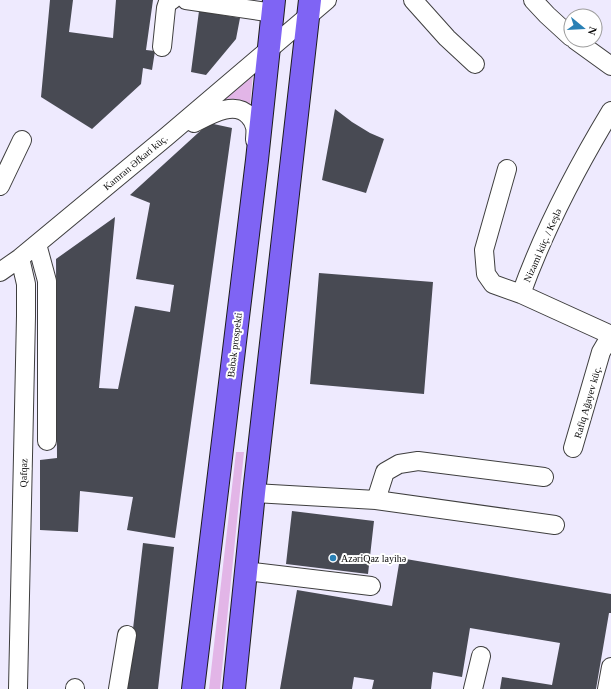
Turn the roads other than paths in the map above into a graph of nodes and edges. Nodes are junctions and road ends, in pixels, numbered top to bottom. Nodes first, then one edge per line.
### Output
1 (172, 0) edge
2 (186, 0) edge
3 (327, 0) edge
4 (413, 0) edge
5 (534, 0) edge
6 (273, 7) edge
7 (309, 8) edge
8 (563, 30) edge
9 (162, 47) dead end
10 (586, 48) edge
11 (269, 50) junction
12 (475, 64) dead end
13 (611, 66) edge
14 (611, 110) edge
15 (166, 137) junction
16 (22, 140) dead end
17 (256, 160) junction
18 (507, 169) dead end
19 (0, 186) edge
20 (37, 244) junction
21 (20, 258) junction
22 (0, 272) edge
23 (521, 294) junction
24 (611, 335) edge
25 (47, 441) dead end
26 (573, 448) dead end
27 (544, 477) dead end
28 (217, 488) junction
29 (254, 493) junction
30 (376, 500) junction
31 (555, 525) dead end
32 (246, 571) junction
33 (371, 586) dead end
34 (241, 617) junction
35 (127, 635) dead end
36 (481, 656) dead end
37 (611, 667) edge
38 (18, 689) edge
39 (118, 689) edge
40 (193, 689) edge
41 (204, 689) edge
42 (225, 689) edge
43 (234, 689) edge
44 (473, 689) edge
45 (607, 689) edge

1 - 9 street
2 - 6 street
3 - 7 street, Kamran Əfkari küç.
4 - 12 street
5 - 8 street
6 - 11 main road, Babək prospekti
7 - 11 street, Kamran Əfkari küç.
7 - 29 main road
10 - 13 street
11 - 15 street, Kamran Əfkari küç.
11 - 17 main road, Babək prospekti
14 - 23 street, Nizami küç. / Keşlə
15 - 17 street
15 - 20 street, Kamran Əfkari küç.
16 - 19 street
17 - 28 main road, Babək prospekti
18 - 23 street
20 - 21 street, Kamran Əfkari küç.
20 - 25 street
21 - 22 street, Kamran Əfkari küç.
21 - 38 street, Qafqaz
23 - 24 street, Nizami küç. / Keşlə
24 - 26 street, Rafiq Ağayev küç.
27 - 30 street
28 - 40 main road, Babək prospekti
28 - 41 main road
29 - 30 street
29 - 32 main road
30 - 31 street
32 - 33 street
32 - 34 main road
34 - 42 main road
34 - 43 main road
35 - 39 street
36 - 44 street
37 - 45 street

